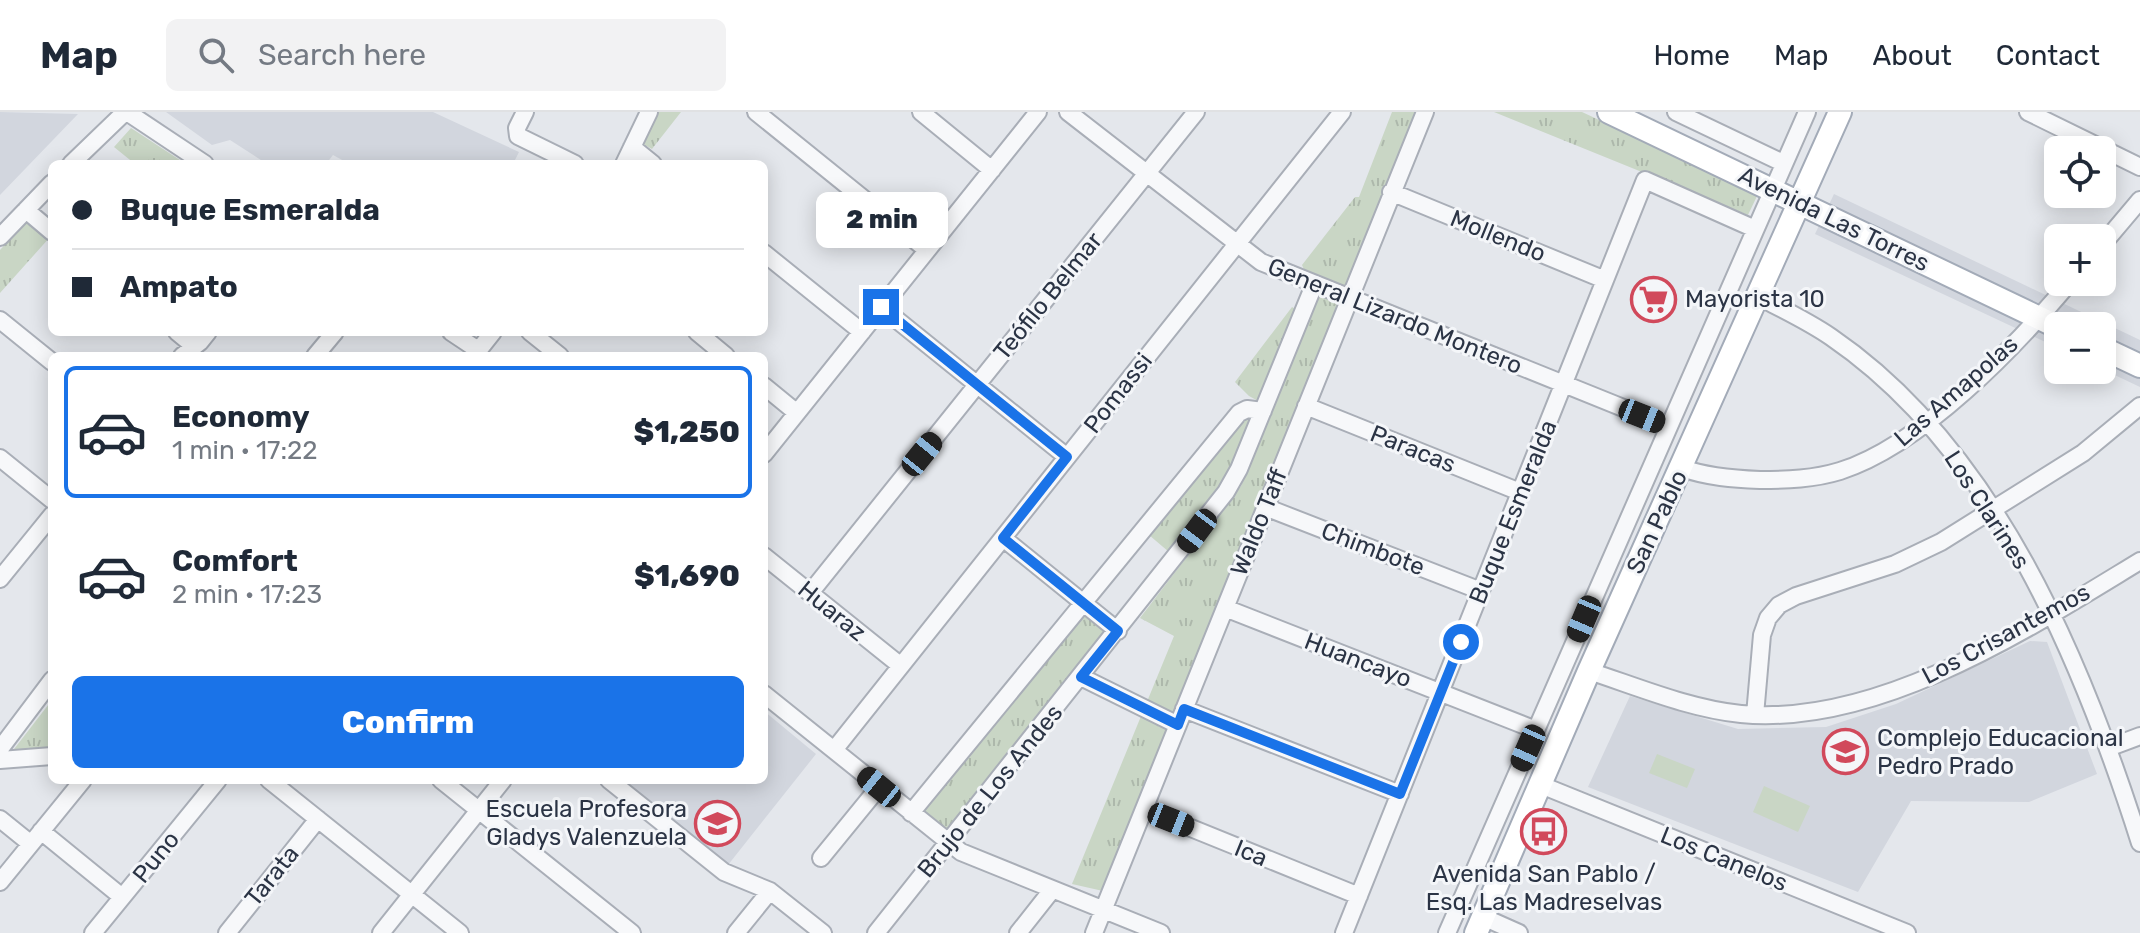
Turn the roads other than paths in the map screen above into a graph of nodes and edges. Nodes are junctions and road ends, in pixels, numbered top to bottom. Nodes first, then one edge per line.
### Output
1 (126, 112) edge
2 (525, 112) edge
3 (649, 112) edge
4 (756, 112) edge
5 (921, 112) edge
6 (1038, 112) edge
7 (1068, 112) edge
8 (1196, 112) edge
9 (1342, 112) edge
10 (1425, 112) edge
11 (1609, 112) edge
12 (1676, 112) edge
13 (1807, 112) edge
14 (1840, 112) edge
15 (2028, 112) edge
16 (1636, 118) edge
17 (632, 147) junction
18 (75, 160) edge
19 (199, 160) edge
20 (568, 160) edge
21 (626, 160) edge
22 (648, 160) edge
23 (1783, 163) junction
24 (2140, 167) edge
25 (992, 170) junction
26 (1146, 174) junction
27 (48, 187) edge
28 (1772, 190) junction
29 (1391, 192) junction
30 (2140, 200) edge
31 (1799, 203) junction
32 (26, 210) junction
33 (2116, 228) edge
34 (48, 229) edge
35 (1755, 229) junction
36 (0, 237) edge
37 (1236, 245) junction
38 (927, 250) junction
39 (768, 256) edge
40 (1605, 280) junction
41 (1314, 285) junction
42 (1757, 296) junction
43 (1349, 299) junction
44 (881, 307) junction
45 (0, 320) edge
46 (2044, 320) edge
47 (2044, 326) edge
48 (862, 332) junction
49 (204, 336) edge
50 (332, 336) edge
51 (456, 336) edge
52 (490, 336) edge
53 (535, 336) edge
54 (702, 336) edge
55 (188, 351) edge
56 (318, 352) edge
57 (475, 352) edge
58 (477, 352) edge
59 (555, 352) edge
60 (721, 352) edge
61 (2116, 355) edge
62 (48, 359) edge
63 (2140, 366) edge
64 (977, 385) junction
65 (1563, 385) junction
66 (768, 389) edge
67 (1306, 406) junction
68 (2140, 406) edge
69 (1263, 411) junction
70 (797, 413) junction
71 (1927, 423) junction
72 (1668, 426) junction
73 (768, 449) edge
74 (1067, 457) junction
75 (0, 458) edge
76 (1682, 468) junction
77 (1520, 492) junction
78 (48, 497) edge
79 (1265, 507) junction
80 (1992, 511) junction
81 (48, 520) edge
82 (1003, 538) junction
83 (768, 559) edge
84 (2140, 561) edge
85 (0, 579) edge
86 (1481, 591) junction
87 (810, 593) junction
88 (1084, 603) junction
89 (1225, 608) junction
90 (2051, 615) junction
91 (1118, 631) junction
92 (901, 666) junction
93 (1589, 671) junction
94 (1081, 677) junction
95 (48, 685) edge
96 (1440, 692) junction
97 (768, 697) edge
98 (1184, 709) junction
99 (1755, 715) junction
100 (1178, 725) junction
101 (1536, 730) junction
102 (2140, 736) edge
103 (2108, 748) junction
104 (0, 749) edge
105 (834, 750) junction
106 (48, 756) edge
107 (0, 760) edge
108 (80, 784) edge
109 (215, 784) edge
110 (274, 784) edge
111 (446, 784) edge
112 (500, 784) edge
113 (614, 784) edge
114 (1541, 785) junction
115 (879, 787) junction
116 (1400, 794) junction
117 (1144, 809) junction
118 (479, 810) junction
119 (911, 813) junction
120 (0, 819) edge
121 (318, 819) junction
122 (36, 838) junction
123 (949, 843) junction
124 (2140, 843) edge
125 (821, 858) dead end
126 (0, 882) edge
127 (1052, 890) junction
128 (770, 891) junction
129 (412, 894) junction
130 (1359, 896) junction
131 (122, 897) junction
132 (1103, 910) junction
133 (1479, 925) edge
134 (93, 933) edge
135 (227, 933) edge
136 (381, 933) edge
137 (460, 933) edge
138 (632, 933) edge
139 (736, 933) edge
140 (823, 933) edge
141 (876, 933) edge
142 (1018, 933) edge
143 (1094, 933) edge
144 (1161, 933) edge
145 (1344, 933) edge
146 (1447, 933) edge
147 (1519, 933) edge
148 (1907, 933) edge

1 - 18 street
1 - 19 street
2 - 20 street
3 - 17 street
4 - 38 street
5 - 25 street
6 - 25 street
7 - 26 street, General Lizardo Montero
8 - 26 street, Teófilo Belmar
9 - 37 street, Pomassi
10 - 29 street, Waldo Taff
11 - 16 main road, Avenida Las Torres
12 - 23 street, Avenida Las Torres
13 - 23 street, San Pablo
14 - 31 main road, San Pablo
15 - 24 street
16 - 28 main road, Avenida Las Torres
17 - 21 street
17 - 22 street
23 - 28 street, San Pablo
25 - 38 street
26 - 37 street, General Lizardo Montero
26 - 64 street, Teófilo Belmar
27 - 32 street
28 - 31 main road, Avenida Las Torres
28 - 35 street, San Pablo
29 - 40 street, Mollendo
29 - 43 street, Waldo Taff
30 - 33 street
31 - 42 main road, San Pablo
31 - 46 main road, Avenida Las Torres
32 - 34 street
32 - 36 street
35 - 40 street, Buque Esmeralda
35 - 72 street, San Pablo
37 - 41 street, General Lizardo Montero
37 - 74 street, Pomassi
38 - 44 street
39 - 48 street
40 - 65 street, Buque Esmeralda
41 - 43 street, General Lizardo Montero
41 - 69 street, Brujo de Los Andes
42 - 71 street, Los Clarines
42 - 76 main road, San Pablo
43 - 65 street, General Lizardo Montero
43 - 67 street, Waldo Taff
44 - 48 street
44 - 64 street
45 - 62 street
47 - 71 street, Las Amapolas
48 - 70 street
49 - 55 street
50 - 56 street
51 - 57 street
52 - 58 street
53 - 59 street
54 - 60 street
61 - 63 main road
64 - 74 street
64 - 87 street, Teófilo Belmar
65 - 72 street, General Lizardo Montero
65 - 77 street, Buque Esmeralda
66 - 70 street
67 - 77 street, Paracas
67 - 79 street, Waldo Taff
68 - 80 street
69 - 88 street, Brujo de Los Andes
69 - 91 street, Brujo de Los Andes
70 - 73 street
71 - 76 street, Las Amapolas
71 - 80 street, Los Clarines
72 - 101 street, San Pablo
74 - 82 street, Pomassi
75 - 78 street
76 - 93 main road, San Pablo
77 - 86 street, Buque Esmeralda
79 - 86 street, Chimbote
79 - 89 street, Waldo Taff
80 - 90 street, Los Clarines
80 - 99 street
81 - 85 street
82 - 88 street
82 - 92 street, Pomassi
83 - 87 street, Huaraz
84 - 90 street, Los Crisantemos
86 - 96 street, Buque Esmeralda
87 - 92 street, Huaraz
88 - 91 street
88 - 119 street, Brujo de Los Andes
89 - 96 street, Huancayo
89 - 98 street, Waldo Taff
90 - 99 street, Los Crisantemos
90 - 103 street, Los Clarines
91 - 94 street, Brujo de Los Andes
92 - 105 street, Pomassi
93 - 99 street, Los Crisantemos
93 - 114 main road, San Pablo
94 - 100 street
94 - 123 street, Brujo de Los Andes
95 - 104 street
96 - 101 street, Huancayo
96 - 116 street, Buque Esmeralda
97 - 105 street
98 - 100 street, Waldo Taff
98 - 116 street
100 - 117 street, Waldo Taff
101 - 146 street, San Pablo
102 - 103 street
103 - 124 street, Los Clarines
105 - 115 street
106 - 107 street
108 - 122 street
109 - 131 street, Puno
110 - 121 street
111 - 118 street
112 - 118 street
113 - 128 street
114 - 133 main road, San Pablo
114 - 148 street, Los Canelos
115 - 119 street
115 - 125 street
116 - 130 street, Buque Esmeralda
117 - 130 street, Ica
117 - 132 street, Waldo Taff
118 - 129 street
118 - 138 street
119 - 123 street
120 - 122 street
121 - 129 street
121 - 135 street, Tarata
122 - 126 street
122 - 131 street
123 - 127 street
123 - 141 street, Brujo de Los Andes
127 - 132 street
127 - 142 street
128 - 139 street
128 - 140 street
129 - 136 street
129 - 137 street
130 - 145 street, Buque Esmeralda
131 - 134 street, Puno
132 - 143 street, Waldo Taff
132 - 144 street
133 - 147 street

